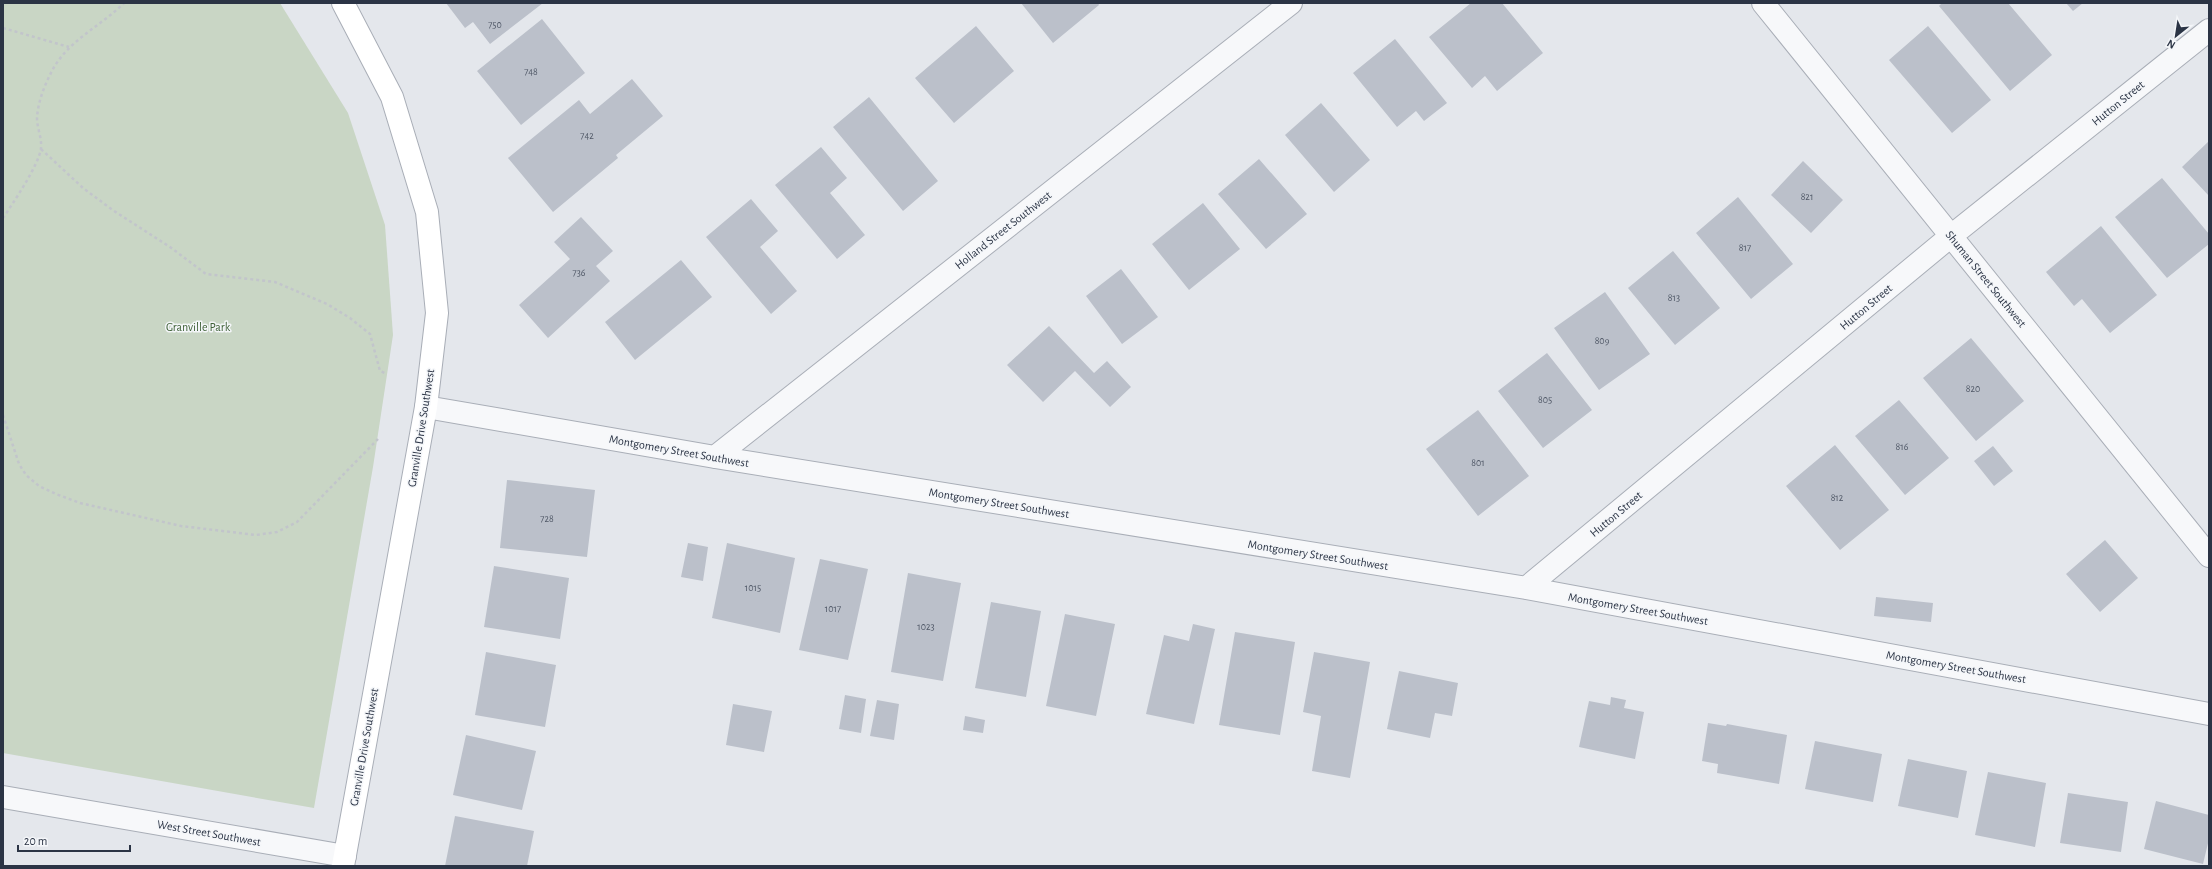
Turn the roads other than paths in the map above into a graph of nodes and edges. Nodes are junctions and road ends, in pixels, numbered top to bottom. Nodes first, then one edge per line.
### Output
1 (1291, 3) edge
2 (1763, 3) edge
3 (344, 4) edge
4 (2209, 30) edge
5 (1952, 236) junction
6 (426, 407) junction
7 (715, 457) junction
8 (2209, 556) edge
9 (1526, 588) junction
10 (2209, 714) edge
11 (3, 797) edge
12 (344, 861) edge

1 - 7 street, Holland Street Southwest
2 - 5 street, Shuman Street Southwest
3 - 6 street, Granville Drive Southwest
4 - 5 street, Hutton Street
5 - 8 street, Shuman Street Southwest
5 - 9 street, Hutton Street
6 - 7 street, Montgomery Street Southwest
6 - 12 street, Granville Drive Southwest
7 - 9 street, Montgomery Street Southwest
9 - 10 street, Montgomery Street Southwest
11 - 12 street, West Street Southwest

